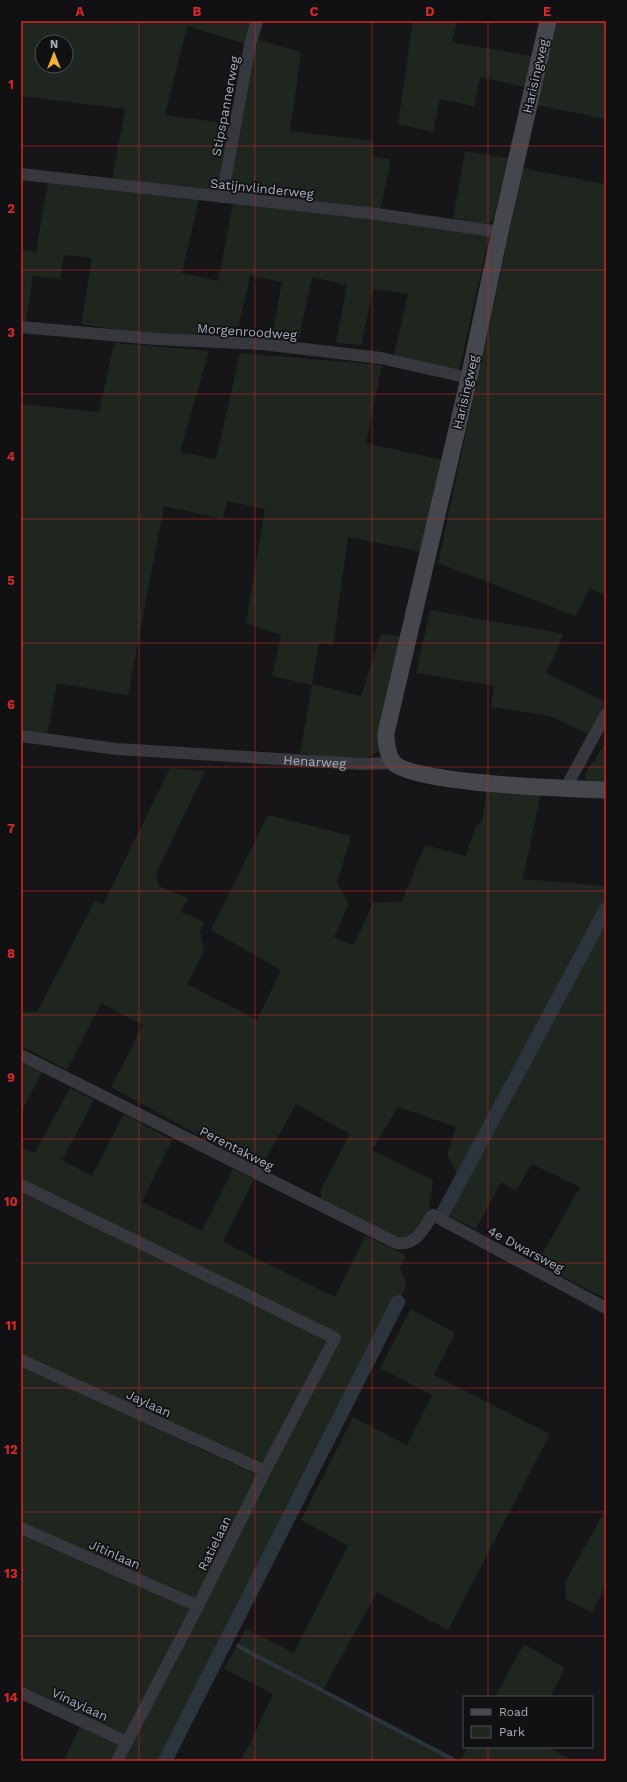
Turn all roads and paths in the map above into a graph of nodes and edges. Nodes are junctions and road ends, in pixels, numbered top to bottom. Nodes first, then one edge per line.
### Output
1 (257, 21) edge
2 (548, 21) edge
3 (21, 174) edge
4 (222, 198) junction
5 (500, 232) junction
6 (21, 327) edge
7 (469, 378) junction
8 (606, 714) edge
9 (21, 736) edge
10 (393, 763) junction
11 (565, 789) junction
12 (606, 790) edge
13 (21, 1055) edge
14 (21, 1185) edge
15 (433, 1215) joint
16 (606, 1308) edge
17 (21, 1360) edge
18 (265, 1471) junction
19 (21, 1528) edge
20 (198, 1606) junction
21 (21, 1692) edge
22 (127, 1742) junction
23 (117, 1761) edge

1 - 4 street, Stipspannerweg
2 - 5 street, Harisingweg
3 - 4 street, Satijnvlinderweg
4 - 5 street, Satijnvlinderweg
5 - 7 street, Harisingweg
6 - 7 street, Morgenroodweg
7 - 10 street, Harisingweg
8 - 11 street
9 - 10 street, Henarweg
10 - 11 street, Henarweg
11 - 12 street, Henarweg
13 - 15 street, Perentakweg
14 - 18 street, Ratielaan
15 - 16 street, 4e Dwarsweg
17 - 18 street, Jaylaan
18 - 20 street, Ratielaan
19 - 20 street, Jitinlaan
20 - 22 street, Ratielaan
21 - 22 street, Vinaylaan
22 - 23 street, Ratielaan

